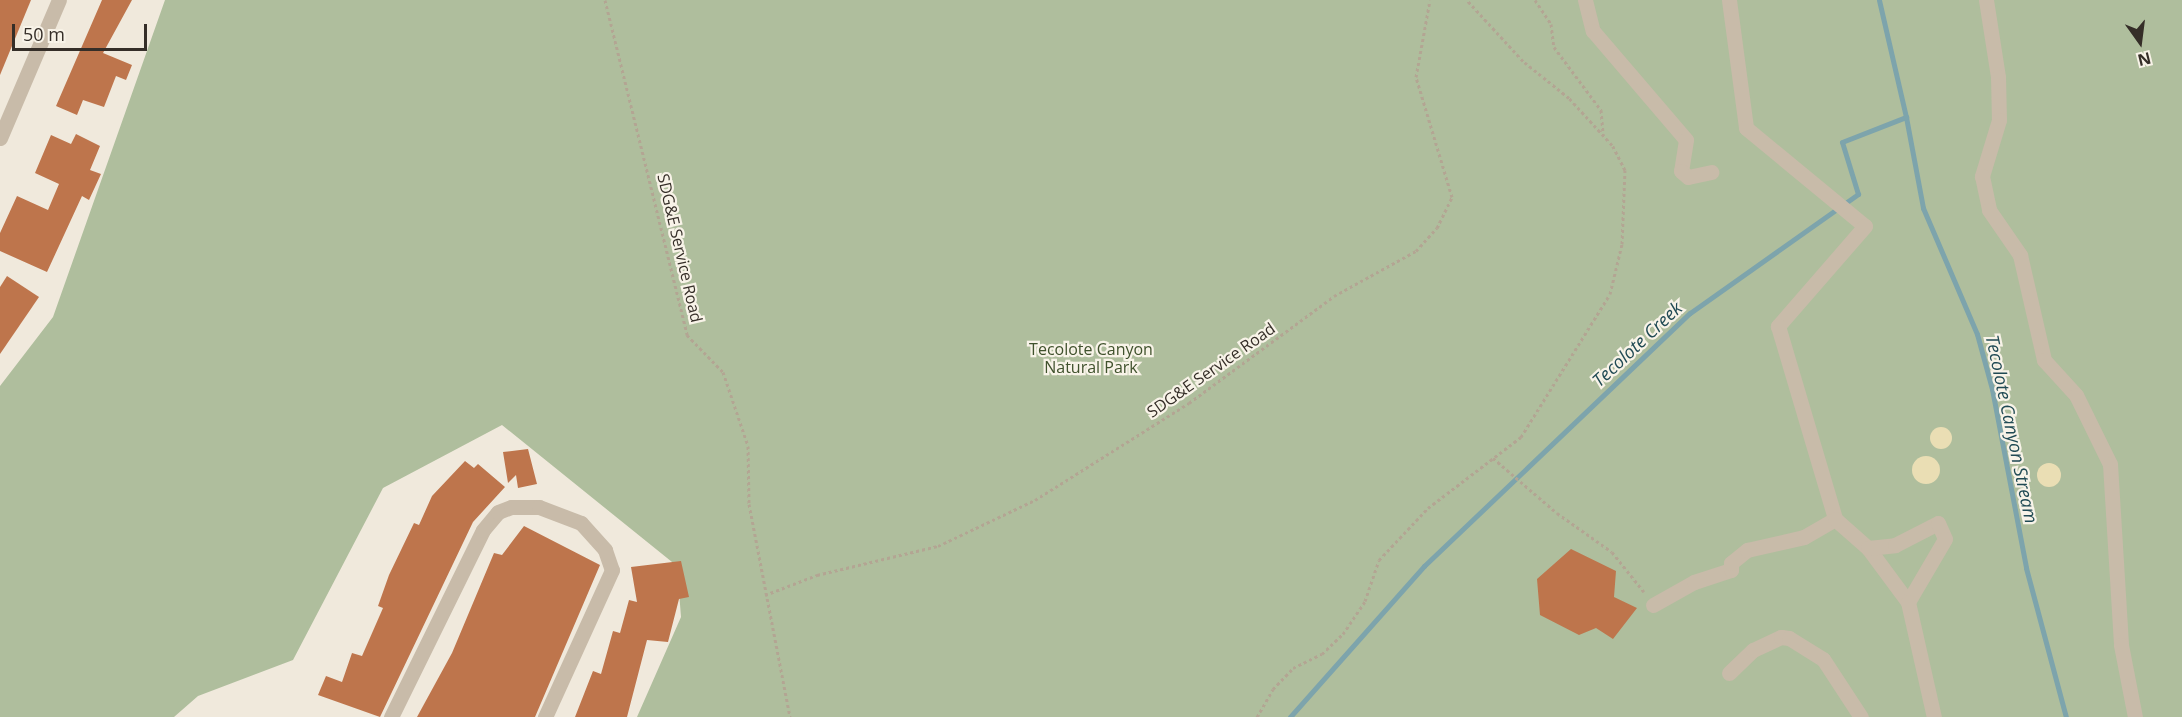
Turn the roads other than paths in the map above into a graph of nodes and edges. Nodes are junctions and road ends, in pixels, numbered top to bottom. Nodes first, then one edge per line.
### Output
1 (59, 0) edge
2 (1585, 0) edge
3 (1729, 0) edge
4 (1986, 0) edge
5 (0, 138) edge
6 (1711, 172) dead end
7 (1835, 519) junction
8 (1868, 548) junction
9 (1908, 603) junction
10 (1653, 605) road end
11 (1729, 674) dead end
12 (391, 717) edge
13 (544, 717) edge
14 (1861, 717) edge
15 (1934, 717) edge
16 (2135, 717) edge

1 - 5 street
2 - 6 street
3 - 7 street
4 - 16 street
7 - 8 street
7 - 10 street
8 - 9 street
8 - 9 street
9 - 15 street
11 - 14 street
12 - 13 street

